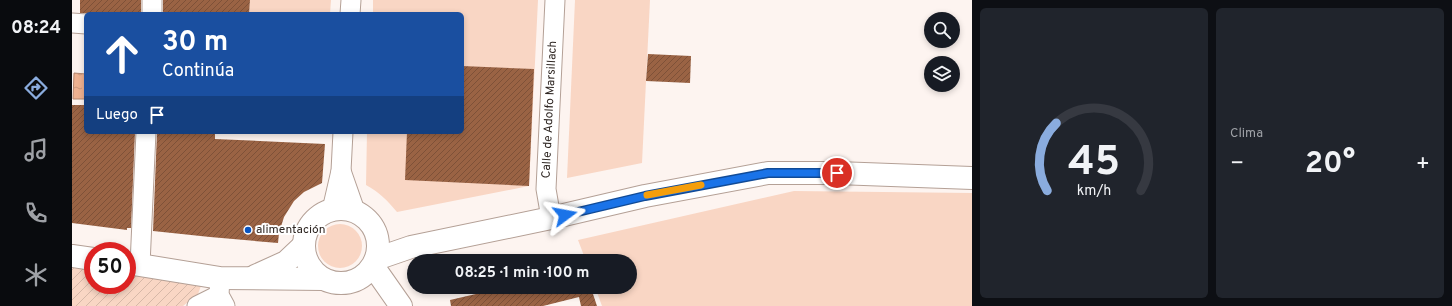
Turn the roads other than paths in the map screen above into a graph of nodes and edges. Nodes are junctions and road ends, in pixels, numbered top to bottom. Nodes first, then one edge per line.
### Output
1 (152, 0) edge
2 (351, 0) edge
3 (555, 0) edge
4 (152, 12) edge
5 (350, 12) edge
6 (72, 23) edge
7 (84, 24) edge
8 (146, 134) edge
9 (343, 134) edge
10 (341, 171) junction
11 (972, 178) edge
12 (332, 210) junction
13 (355, 211) junction
14 (551, 218) junction
15 (377, 236) junction
16 (135, 242) edge
17 (304, 245) junction
18 (411, 248) junction
19 (72, 256) edge
20 (84, 258) edge
21 (136, 265) edge
22 (369, 268) junction
23 (249, 278) junction
24 (324, 279) junction
25 (222, 293) edge
26 (197, 306) edge
27 (397, 306) edge
28 (401, 306) edge

1 - 4 street
2 - 5 street
3 - 14 street, Calle de Adolfo Marsillach
6 - 7 street
8 - 16 street
9 - 10 street
10 - 12 street
10 - 13 street
11 - 14 main road
12 - 13 main road
12 - 17 main road
13 - 15 main road
14 - 18 main road
15 - 18 main road
15 - 22 main road
17 - 23 main road
17 - 24 main road
18 - 22 main road
19 - 20 main road
21 - 25 main road
22 - 24 main road
22 - 27 main road
22 - 28 main road
23 - 24 main road
23 - 25 main road
25 - 26 street

